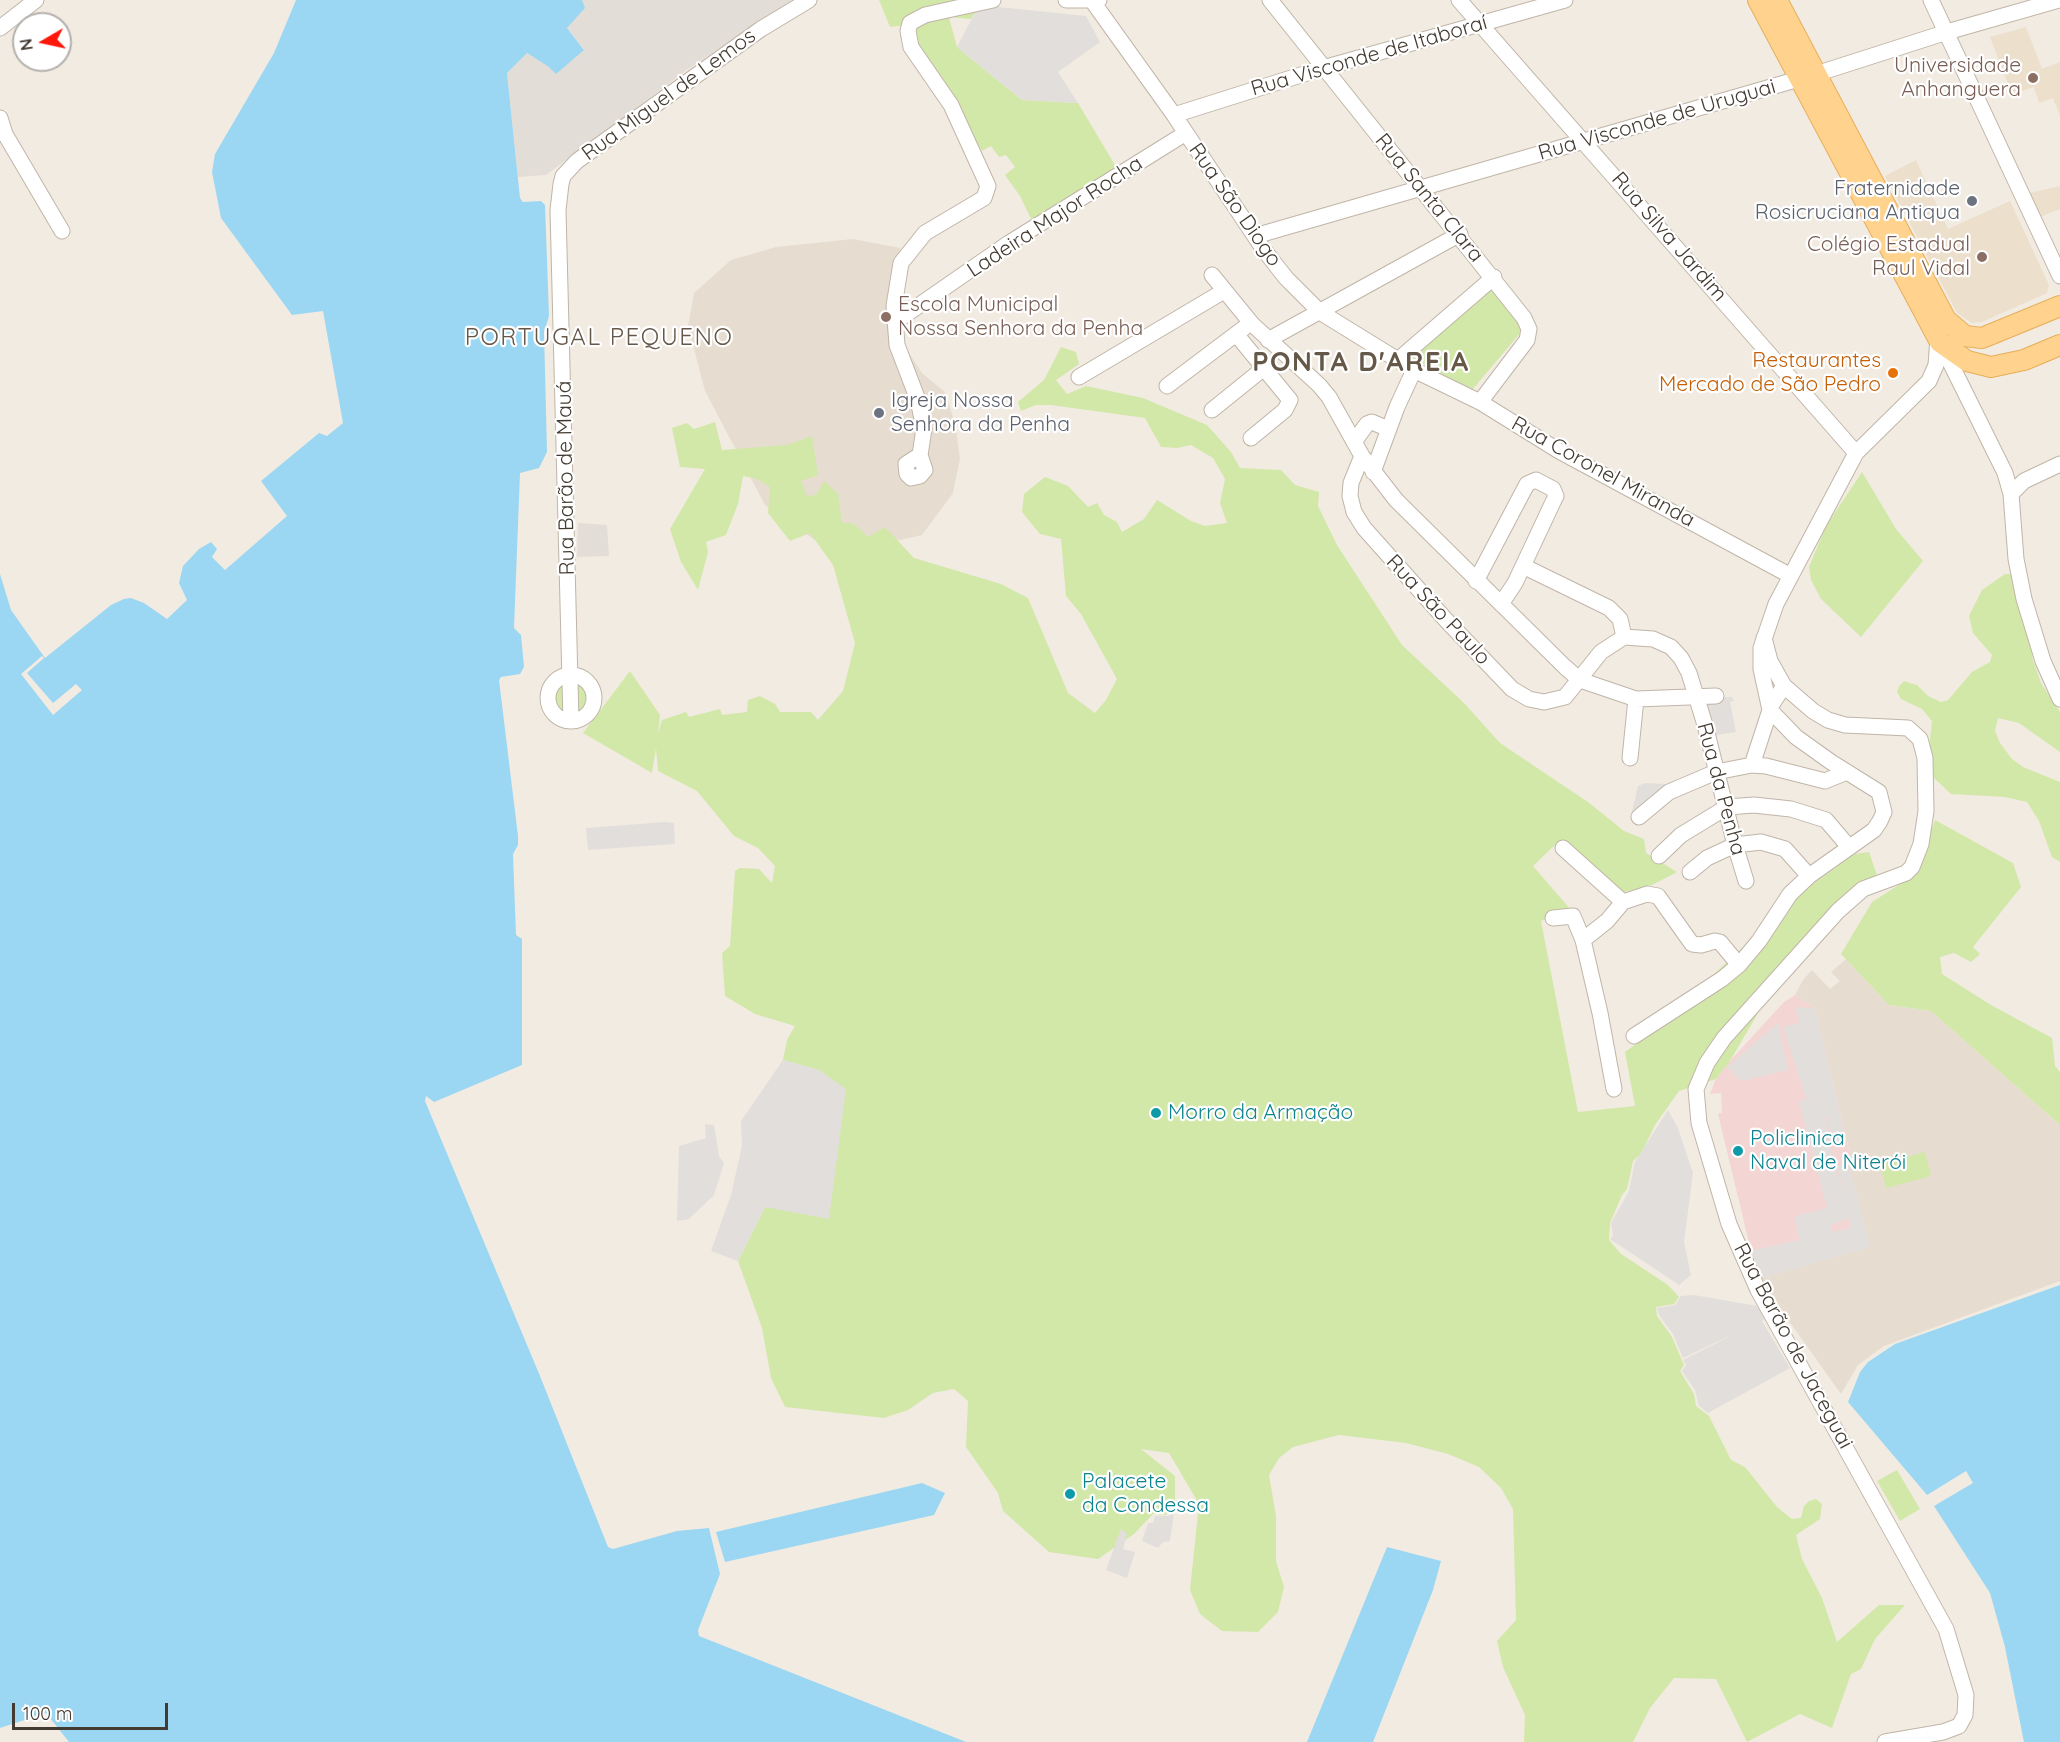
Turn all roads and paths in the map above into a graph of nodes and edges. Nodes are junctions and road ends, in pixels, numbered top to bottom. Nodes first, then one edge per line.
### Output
1 (36, 0) edge
2 (809, 0) edge
3 (993, 0) edge
4 (1066, 0) edge
5 (1270, 0) edge
6 (1459, 0) edge
7 (1565, 0) edge
8 (1758, 0) edge
9 (1777, 0) edge
10 (1931, 0) edge
11 (2059, 0) edge
12 (1096, 1) edge
13 (1480, 24) junction
14 (0, 28) edge
15 (1947, 32) junction
16 (1323, 68) junction
17 (1808, 76) junction
18 (1174, 115) junction
19 (0, 118) edge
20 (1186, 133) junction
21 (1585, 142) junction
22 (1420, 187) junction
23 (558, 210) joint
24 (62, 231) dead end
25 (1460, 234) junction
26 (1255, 236) junction
27 (1212, 275) dead end
28 (2060, 276) edge
29 (1494, 277) junction
30 (1224, 291) junction
31 (2060, 306) edge
32 (1320, 312) junction
33 (895, 322) junction
34 (1252, 324) junction
35 (1236, 334) junction
36 (1268, 340) junction
37 (1939, 340) junction
38 (2060, 345) edge
39 (1398, 360) junction
40 (1264, 368) junction
41 (1414, 370) junction
42 (1079, 377) dead end
43 (1167, 386) dead end
44 (1480, 402) junction
45 (1212, 410) dead end
46 (1388, 429) junction
47 (1251, 438) dead end
48 (1354, 442) junction
49 (921, 451) dead end
50 (1856, 453) junction
51 (1362, 456) junction
52 (2060, 464) edge
53 (1373, 472) junction
54 (2011, 494) junction
55 (1523, 566) junction
56 (1791, 576) junction
57 (1476, 581) junction
58 (1501, 604) junction
59 (1624, 637) junction
60 (1764, 638) junction
61 (569, 674) junction
62 (1580, 680) junction
63 (1784, 686) junction
64 (1696, 696) junction
65 (1716, 696) dead end
66 (1636, 699) junction
67 (2060, 699) edge
68 (1770, 710) junction
69 (571, 721) junction
70 (1630, 758) dead end
71 (1752, 765) junction
72 (1716, 772) junction
73 (1847, 772) junction
74 (1726, 807) junction
75 (1640, 816) dead end
76 (1735, 845) junction
77 (1849, 847) junction
78 (1563, 848) dead end
79 (1659, 856) dead end
80 (1690, 872) dead end
81 (1809, 876) junction
82 (1746, 881) dead end
83 (1623, 902) junction
84 (1553, 918) dead end
85 (1583, 940) junction
86 (1739, 965) junction
87 (1634, 1036) dead end
88 (1614, 1089) dead end
89 (1885, 1742) edge

1 - 14 street
2 - 23 street, Rua Miguel de Lemos
3 - 33 street
4 - 12 street
5 - 16 street, Rua Santa Clara
6 - 13 street, Rua Silva Jardim
7 - 13 street, Rua Visconde de Itaboraí
8 - 17 main road
9 - 17 main road
10 - 15 street
11 - 15 street, Rua Visconde de Uruguai
12 - 18 street, Rua São Diogo
13 - 16 street, Rua Visconde de Itaboraí
13 - 21 street, Rua Silva Jardim
15 - 17 street, Rua Visconde de Uruguai
15 - 28 street
16 - 18 street, Rua Visconde de Itaboraí
16 - 22 street, Rua Santa Clara
17 - 21 street, Rua Visconde de Uruguai
17 - 31 main road
17 - 37 main road
18 - 20 street, Rua São Diogo
19 - 24 street
20 - 26 street, Rua São Diogo
20 - 33 street, Ladeira Major Rocha
21 - 22 street, Rua Visconde de Uruguai
21 - 50 street, Rua Silva Jardim
22 - 25 street, Rua Santa Clara
22 - 26 street, Rua Visconde de Uruguai
23 - 61 street, Rua Barão de Mauá
25 - 29 street, Rua Santa Clara
25 - 32 street
26 - 32 street, Rua São Diogo
27 - 30 street
29 - 39 street
29 - 44 street, Rua Santa Clara
30 - 34 street
30 - 42 street
32 - 36 street
32 - 39 street, Rua São Diogo
33 - 49 street
34 - 35 street
34 - 36 street
35 - 40 street
35 - 43 street
36 - 48 street
37 - 38 main road
37 - 50 street
37 - 54 street
39 - 41 street, Rua São Diogo
40 - 45 street
40 - 47 street
41 - 44 street, Rua Coronel Miranda
41 - 46 street
44 - 56 street, Rua Coronel Miranda
46 - 48 street
46 - 53 street
48 - 51 street
50 - 56 street
51 - 53 street
51 - 62 street, Rua São Paulo
52 - 54 street
53 - 57 street
54 - 67 street
55 - 57 street
55 - 58 street
55 - 59 street
56 - 60 street
57 - 58 street
58 - 62 street
59 - 62 street
59 - 64 street, Rua da Penha
60 - 63 street, Rua Barão de Jaceguai
60 - 68 street
61 - 69 street, Rua Barão de Mauá
61 - 69 street
61 - 69 street
62 - 66 street
63 - 68 street
63 - 89 street, Rua Barão de Jaceguai
64 - 65 street
64 - 66 street
64 - 72 street, Rua da Penha
66 - 70 street
68 - 71 street
68 - 73 street
71 - 72 street
71 - 73 street
72 - 74 street, Rua da Penha
72 - 75 street
73 - 77 street
74 - 76 street, Rua da Penha
74 - 77 street
74 - 79 street
76 - 80 street
76 - 81 street
76 - 82 street, Rua da Penha
77 - 81 street
78 - 83 street
81 - 86 street
83 - 85 street
83 - 86 street
84 - 85 street
85 - 88 street
86 - 87 street

